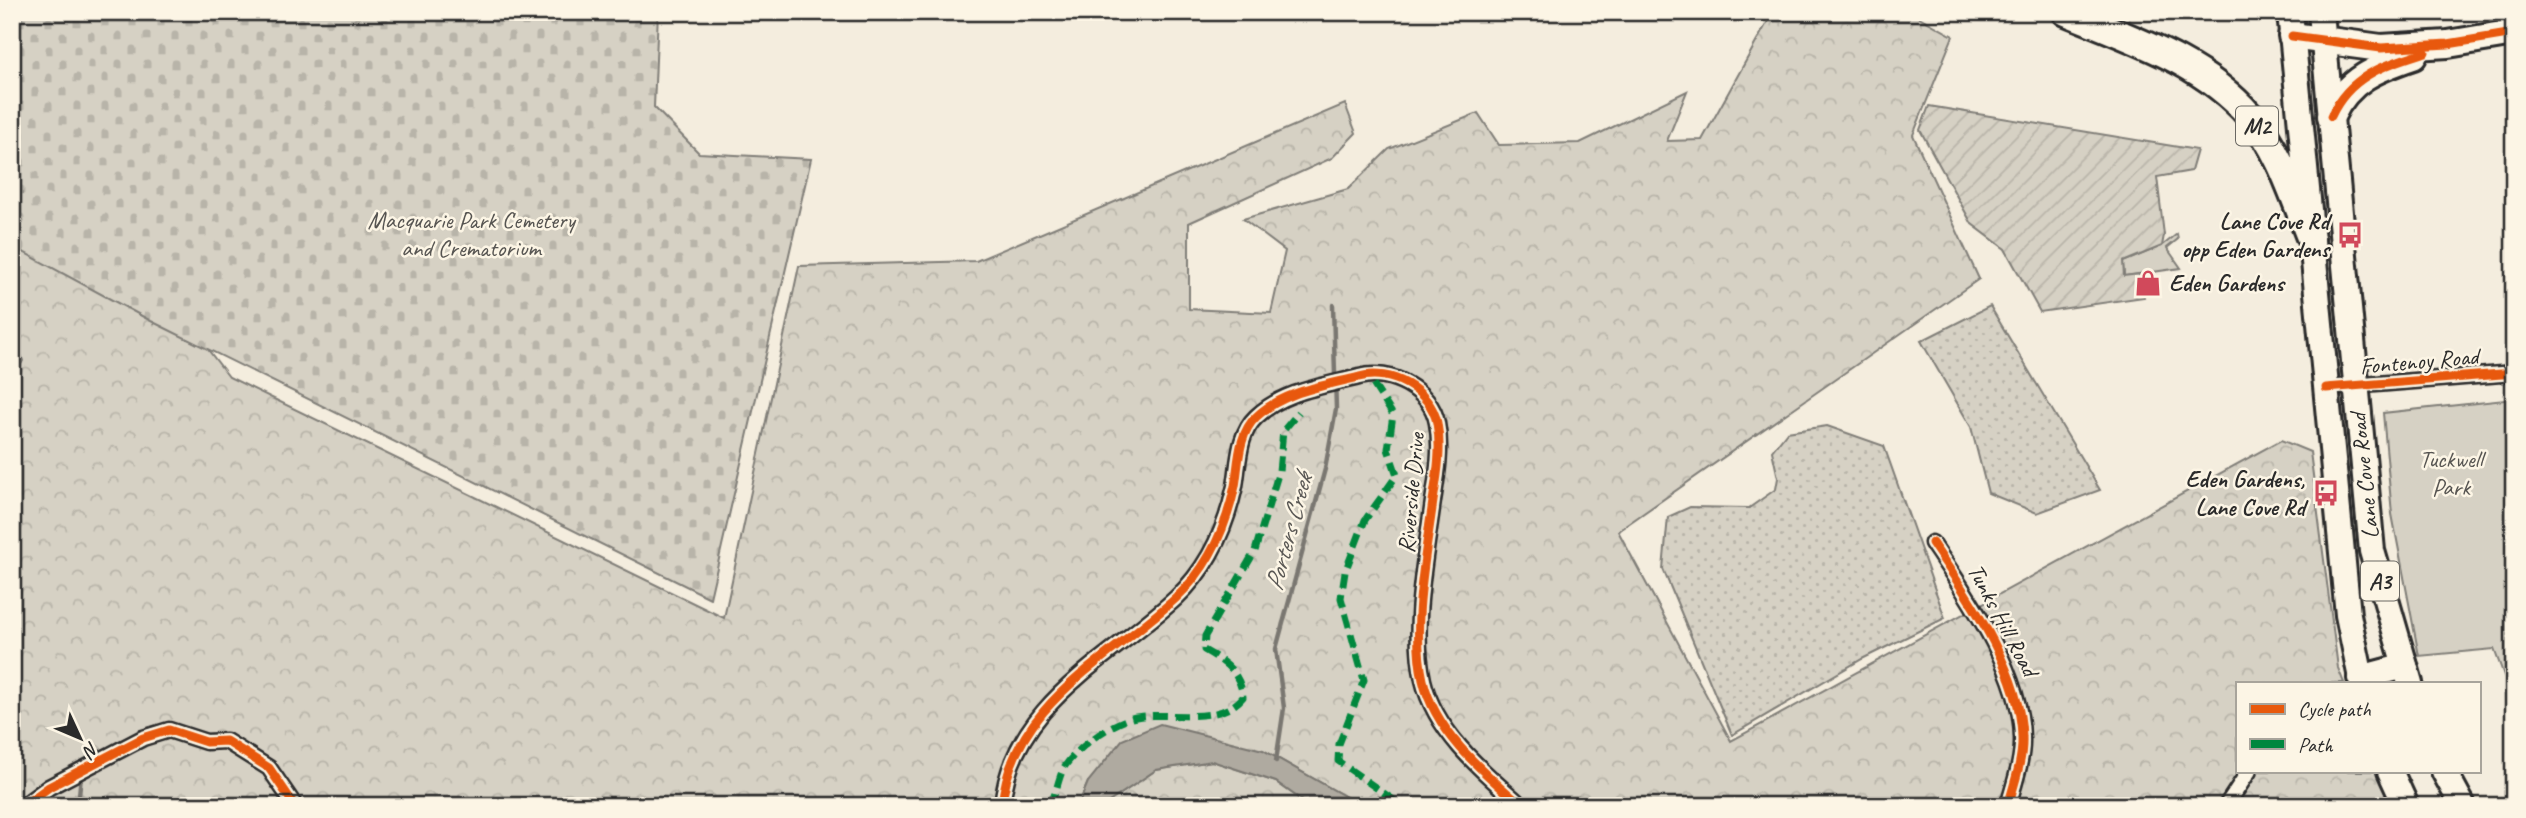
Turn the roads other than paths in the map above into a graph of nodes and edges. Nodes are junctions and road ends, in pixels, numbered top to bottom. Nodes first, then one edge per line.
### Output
1 (2066, 12) edge
2 (2291, 22) edge
3 (2323, 23) edge
4 (2514, 33) edge
5 (2448, 44) junction
6 (2331, 116) junction
7 (2311, 240) junction
8 (2514, 373) edge
9 (2356, 386) junction
10 (2326, 388) junction
11 (1932, 543) dead end
12 (2407, 675) edge
13 (2356, 681) edge
14 (2248, 772) edge
15 (2390, 772) edge
16 (2445, 772) edge
17 (23, 806) edge
18 (295, 806) edge
19 (1002, 806) edge
20 (1522, 806) edge
21 (2008, 806) edge
22 (2226, 806) edge
23 (2406, 806) edge
24 (2463, 806) edge

1 - 7 highway, M2
2 - 3 highway, A3
2 - 7 highway, Lane Cove Road / A3
3 - 5 highway, A3
3 - 6 highway, Lane Cove Road / A3
4 - 5 highway, A3
5 - 6 highway, A3
6 - 9 highway, Lane Cove Road / A3
7 - 10 highway, Lane Cove Road / A3
8 - 9 street, Fontenoy Road
9 - 10 street, Fontenoy Road
9 - 12 highway, Lane Cove Road / A3
10 - 13 highway, Lane Cove Road / A3
11 - 21 street, Tunks Hill Road
12 - 13 highway
14 - 22 street
15 - 23 highway
16 - 24 highway
17 - 18 street
19 - 20 street, Riverside Drive

